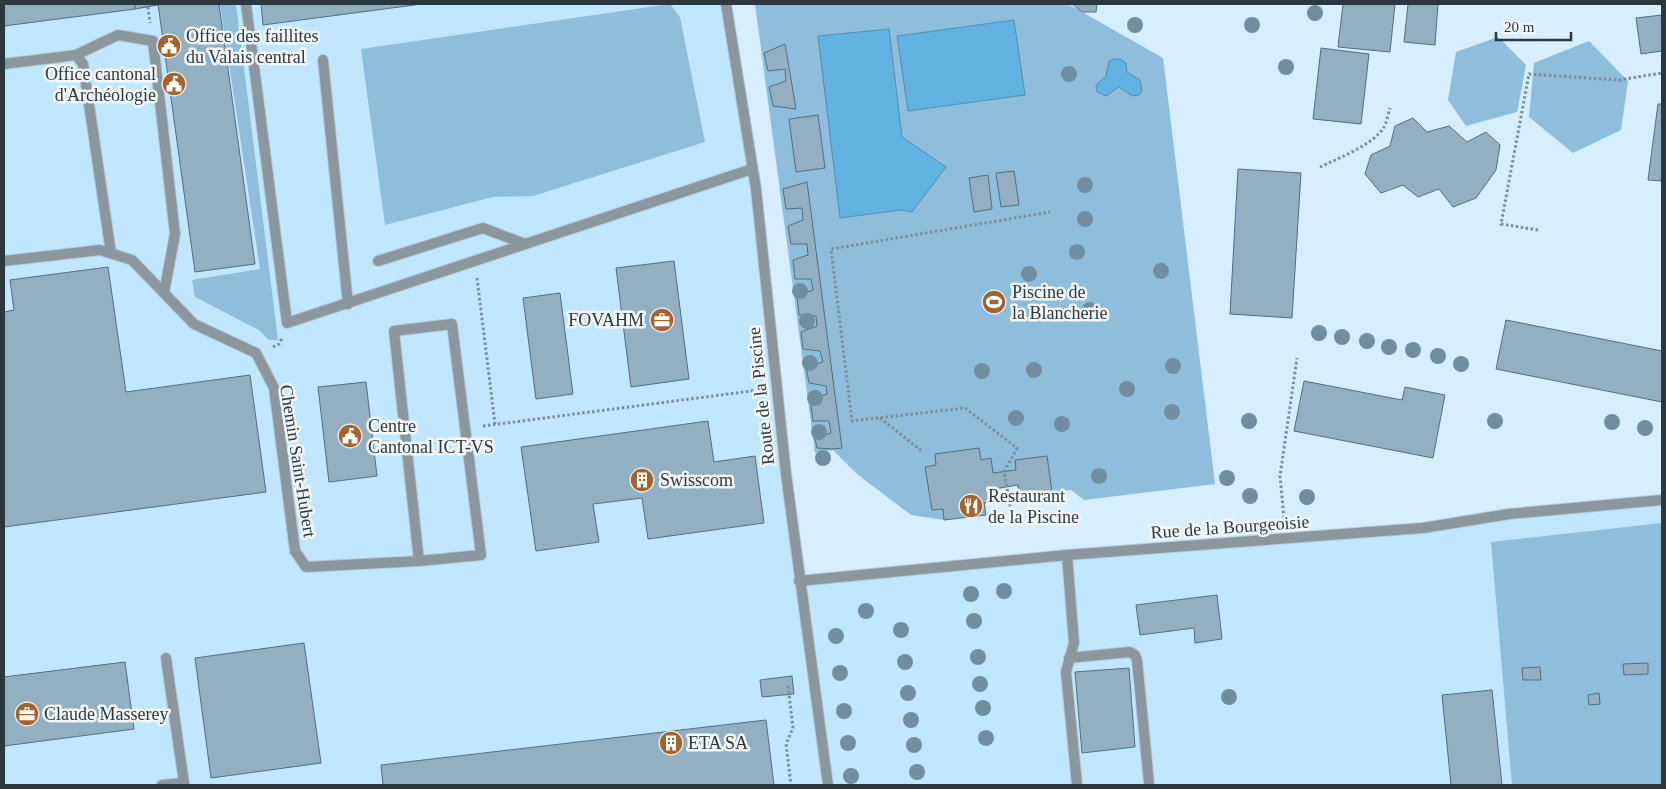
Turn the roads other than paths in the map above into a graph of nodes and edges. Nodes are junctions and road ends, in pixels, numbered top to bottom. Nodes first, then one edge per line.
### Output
1 (246, 4) edge
2 (726, 4) edge
3 (76, 55) junction
4 (323, 60) dead end
5 (4, 64) edge
6 (752, 168) junction
7 (525, 244) junction
8 (111, 253) junction
9 (4, 261) edge
10 (378, 261) dead end
11 (164, 294) junction
12 (348, 304) junction
13 (1662, 500) edge
14 (1067, 555) junction
15 (420, 561) junction
16 (799, 581) junction
17 (166, 658) dead end
18 (1069, 658) junction
19 (184, 784) edge
20 (1149, 784) edge
21 (162, 785) edge
22 (828, 785) edge
23 (1077, 785) edge
24 (1137, 785) edge

1 - 12 street
2 - 6 street, Route de la Piscine
3 - 5 street
3 - 8 street
3 - 11 street
4 - 12 street
6 - 7 street
6 - 16 street, Route de la Piscine
7 - 10 street
7 - 12 street
8 - 9 street
8 - 11 street
11 - 15 street, Chemin Saint-Hubert
13 - 14 street, Rue de la Bourgeoisie
14 - 16 street, Rue de la Bourgeoisie
14 - 18 street
15 - 15 street, Chemin Saint-Hubert
16 - 22 street, Route de la Piscine
17 - 19 street
18 - 20 street
18 - 23 street
19 - 21 street
20 - 24 street

